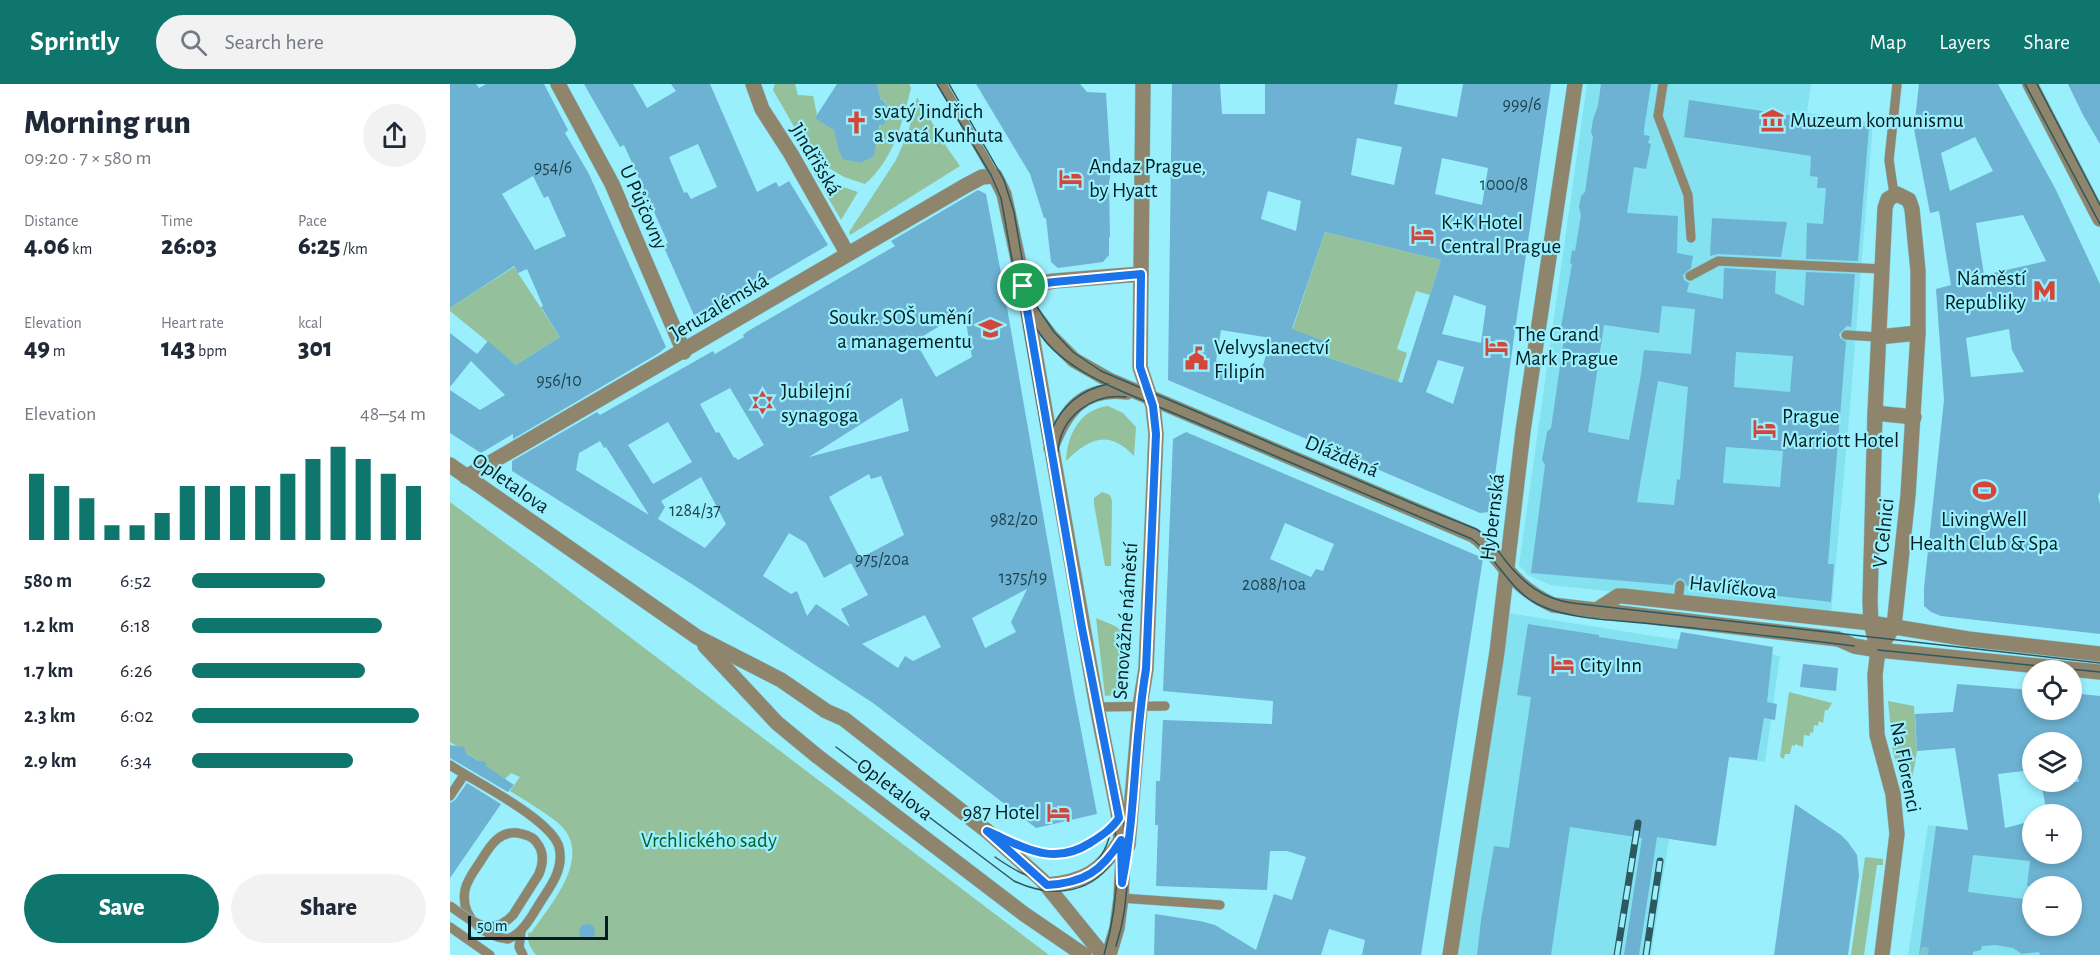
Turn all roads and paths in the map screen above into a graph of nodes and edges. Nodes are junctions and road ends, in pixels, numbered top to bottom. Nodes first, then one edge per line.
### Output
1 (558, 84) edge
2 (753, 84) edge
3 (942, 84) edge
4 (1575, 84) edge
5 (1663, 84) edge
6 (1897, 84) edge
7 (2030, 84) edge
8 (1140, 85) edge
9 (995, 176) junction
10 (1894, 194) junction
11 (2100, 219) edge
12 (1691, 238) dead end
13 (847, 253) junction
14 (1882, 269) junction
15 (1141, 274) junction
16 (1690, 276) dead end
17 (1023, 286) junction
18 (1027, 305) junction
19 (1918, 333) junction
20 (1846, 334) dead end
21 (1878, 337) junction
22 (684, 352) junction
23 (1150, 398) junction
24 (1875, 413) junction
25 (1914, 417) junction
26 (1050, 451) junction
27 (450, 465) edge
28 (466, 477) junction
29 (1507, 570) junction
30 (1680, 585) dead end
31 (1678, 602) junction
32 (1595, 611) junction
33 (1871, 623) junction
34 (1894, 626) junction
35 (697, 637) junction
36 (1838, 639) junction
37 (1878, 650) junction
38 (2100, 654) edge
39 (2100, 672) edge
40 (1140, 706) junction
41 (1165, 706) dead end
42 (1097, 707) junction
43 (450, 765) edge
44 (464, 775) junction
45 (450, 796) edge
46 (1119, 818) junction
47 (987, 831) junction
48 (1121, 840) junction
49 (468, 880) junction
50 (1047, 885) junction
51 (1122, 890) junction
52 (1220, 905) dead end
53 (450, 907) edge
54 (450, 927) edge
55 (521, 931) junction
56 (490, 955) edge
57 (523, 955) edge
58 (1084, 955) edge
59 (1103, 955) edge
60 (1109, 955) edge
61 (1450, 955) edge
62 (1882, 955) edge

1 - 22 street, U Půjčovny
2 - 13 street, Jindřišská
3 - 9 lane
4 - 29 street, Hybernská
5 - 12 lane
6 - 10 lane, V Celnici
7 - 11 street
8 - 15 street, Senovážné náměstí
9 - 13 street, Jeruzalémská
9 - 17 street, Senovážné náměstí
10 - 14 street, V Celnici
10 - 19 street, V Celnici
13 - 22 street, Jeruzalémská
14 - 16 lane
14 - 21 street, V Celnici
15 - 17 street
15 - 23 street, Senovážné náměstí
17 - 18 street, Senovážné náměstí
18 - 23 street, Senovážné náměstí
18 - 26 street, Senovážné náměstí
19 - 21 street
19 - 25 street, V Celnici
20 - 21 lane
21 - 24 street, V Celnici
22 - 28 street, Jeruzalémská
23 - 26 street
23 - 29 street, Dlážděná
23 - 40 street, Senovážné náměstí
24 - 25 street
24 - 33 street, V Celnici
25 - 34 street, V Celnici
26 - 42 street, Senovážné náměstí
27 - 28 street, Opletalova
28 - 35 street, Opletalova
29 - 32 street, Havlíčkova
29 - 61 street, Hybernská
30 - 31 lane
31 - 32 street, Havlíčkova
31 - 33 street, Havlíčkova
32 - 36 street, Havlíčkova
33 - 34 street, Havlíčkova
33 - 36 street
33 - 37 street, Na Florenci
34 - 37 street, V Celnici
34 - 38 street, Havlíčkova
35 - 47 street, Opletalova
35 - 58 street, Opletalova
36 - 37 street, Havlíčkova
37 - 39 street
37 - 62 street, Na Florenci
40 - 41 lane
40 - 42 lane
40 - 51 street, Senovážné náměstí
42 - 46 street, Senovážné náměstí
43 - 44 lane
44 - 45 lane
44 - 55 lane
46 - 47 lane
46 - 48 street, Senovážné náměstí
47 - 50 street, Opletalova
48 - 50 street
48 - 51 street, Senovážné náměstí
49 - 53 lane
49 - 53 lane, bridge
49 - 55 lane
50 - 59 street, Opletalova
51 - 52 lane
51 - 60 street, Senovážné náměstí
54 - 56 lane
55 - 57 lane

